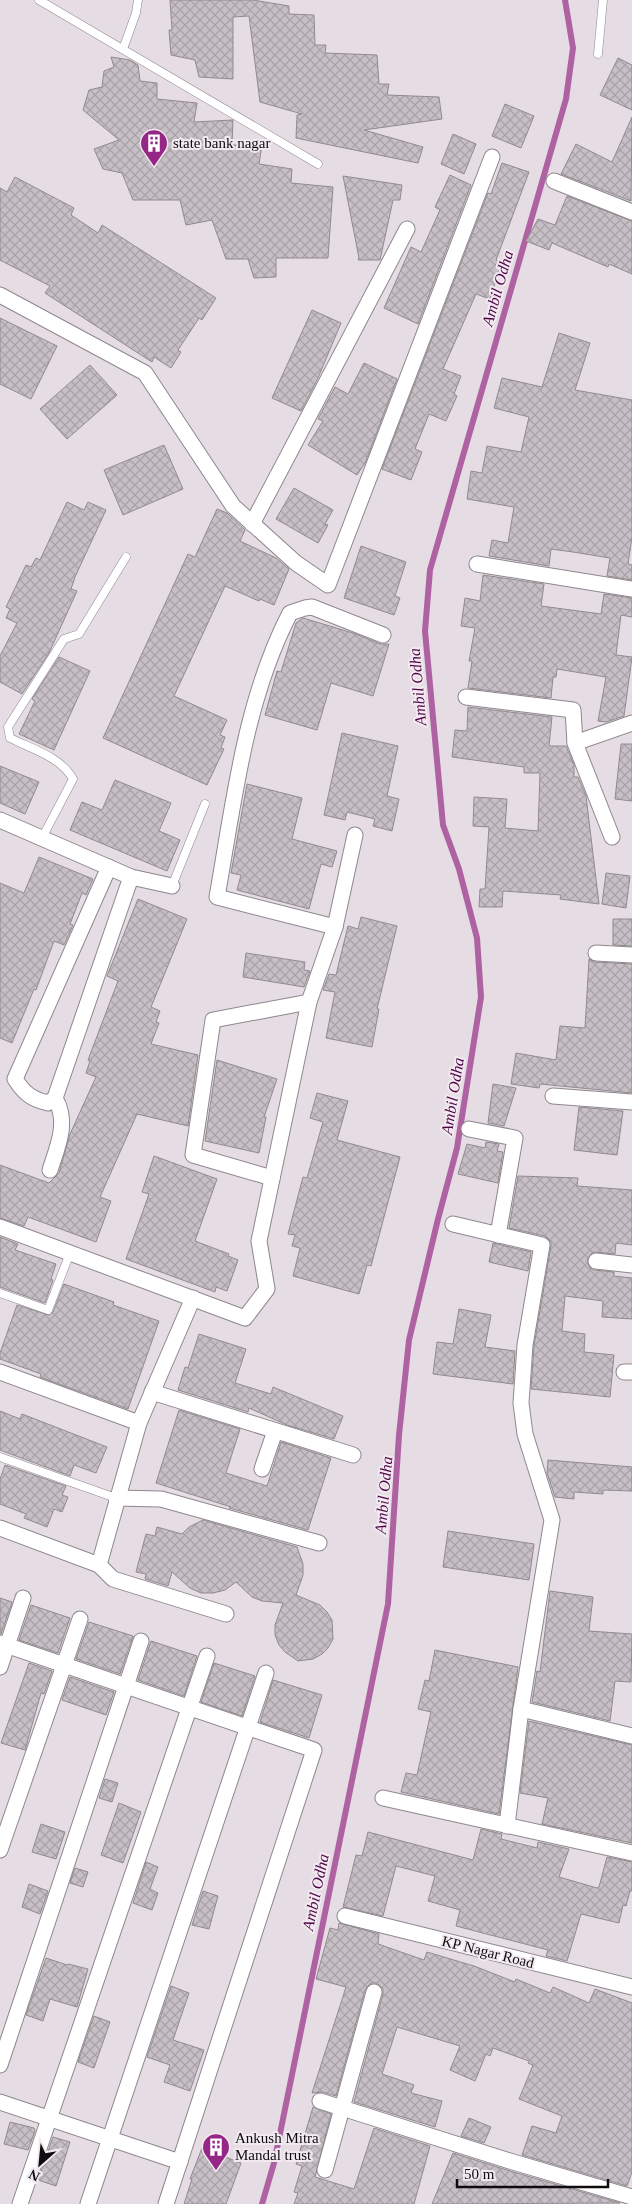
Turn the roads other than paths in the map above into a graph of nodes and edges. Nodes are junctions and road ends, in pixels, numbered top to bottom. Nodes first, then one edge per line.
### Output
1 (39, 0) edge
2 (138, 0) edge
3 (603, 0) edge
4 (123, 49) junction
5 (598, 54) dead end
6 (492, 157) dead end
7 (318, 164) dead end
8 (554, 180) dead end
9 (632, 212) edge
10 (407, 229) dead end
11 (0, 295) edge
12 (252, 524) junction
13 (126, 557) dead end
14 (477, 564) dead end
15 (632, 589) edge
16 (383, 635) dead end
17 (466, 697) dead end
18 (632, 723) edge
19 (575, 743) junction
20 (205, 804) dead end
21 (0, 820) edge
22 (355, 835) dead end
23 (612, 837) dead end
24 (42, 838) junction
25 (109, 867) junction
26 (131, 877) junction
27 (172, 886) joint
28 (335, 927) junction
29 (596, 953) dead end
30 (632, 955) edge
31 (309, 1002) junction
32 (553, 1096) dead end
33 (55, 1098) junction
34 (632, 1102) edge
35 (470, 1129) dead end
36 (50, 1170) dead end
37 (272, 1178) junction
38 (452, 1224) dead end
39 (0, 1227) edge
40 (498, 1235) junction
41 (70, 1253) junction
42 (596, 1261) dead end
43 (632, 1265) edge
44 (0, 1294) edge
45 (194, 1298) junction
46 (0, 1372) edge
47 (152, 1392) junction
48 (139, 1423) junction
49 (275, 1431) junction
50 (353, 1455) dead end
51 (0, 1457) edge
52 (262, 1469) dead end
53 (116, 1498) junction
54 (0, 1528) edge
55 (319, 1543) dead end
56 (99, 1565) junction
57 (24, 1598) dead end
58 (226, 1614) dead end
59 (80, 1619) dead end
60 (141, 1641) dead end
61 (4, 1645) edge
62 (207, 1656) dead end
63 (64, 1665) junction
64 (0, 1667) edge
65 (266, 1673) dead end
66 (126, 1686) junction
67 (190, 1707) junction
68 (521, 1709) junction
69 (248, 1727) junction
70 (632, 1736) edge
71 (384, 1798) dead end
72 (507, 1826) junction
73 (0, 1850) edge
74 (632, 1854) edge
75 (345, 1916) dead end
76 (632, 1987) edge
77 (374, 1992) dead end
78 (0, 2065) edge
79 (320, 2101) dead end
80 (0, 2102) edge
81 (341, 2108) junction
82 (50, 2119) junction
83 (110, 2139) junction
84 (180, 2162) junction
85 (325, 2170) dead end
86 (632, 2198) edge
87 (20, 2204) edge
88 (88, 2204) edge
89 (166, 2204) edge

1 - 4 lane
2 - 4 lane
3 - 5 lane
4 - 7 lane
6 - 12 street
8 - 9 street
10 - 12 street
11 - 12 street
13 - 24 lane
14 - 15 street
16 - 28 street
17 - 19 street
18 - 19 street
19 - 23 street
20 - 27 lane
21 - 24 street
22 - 28 street
24 - 25 street
25 - 26 street
25 - 33 street
26 - 27 street
26 - 33 street
28 - 31 street
29 - 30 street
31 - 37 street
31 - 37 street
32 - 34 street
33 - 36 street
35 - 40 street
37 - 45 street
38 - 40 street
39 - 41 street
40 - 68 street
41 - 44 lane
41 - 45 street
42 - 43 street
45 - 47 street
46 - 48 street
47 - 48 street
47 - 49 street
48 - 53 street
49 - 50 street
49 - 52 street
51 - 53 lane
53 - 55 street
53 - 56 street
54 - 56 street
56 - 58 street
57 - 61 street
59 - 63 street
60 - 66 street
61 - 63 street
61 - 64 street
62 - 67 street
63 - 66 street
63 - 73 street
65 - 69 street
66 - 67 street
66 - 78 street
67 - 69 street
67 - 82 street
68 - 70 street
68 - 72 street
69 - 83 street
69 - 84 street
71 - 72 street
72 - 74 street
75 - 76 street, KP Nagar Road
77 - 81 street
79 - 81 street
80 - 82 street
81 - 85 street
81 - 86 street
82 - 83 street
82 - 87 street
83 - 84 street
83 - 88 street
84 - 89 street

